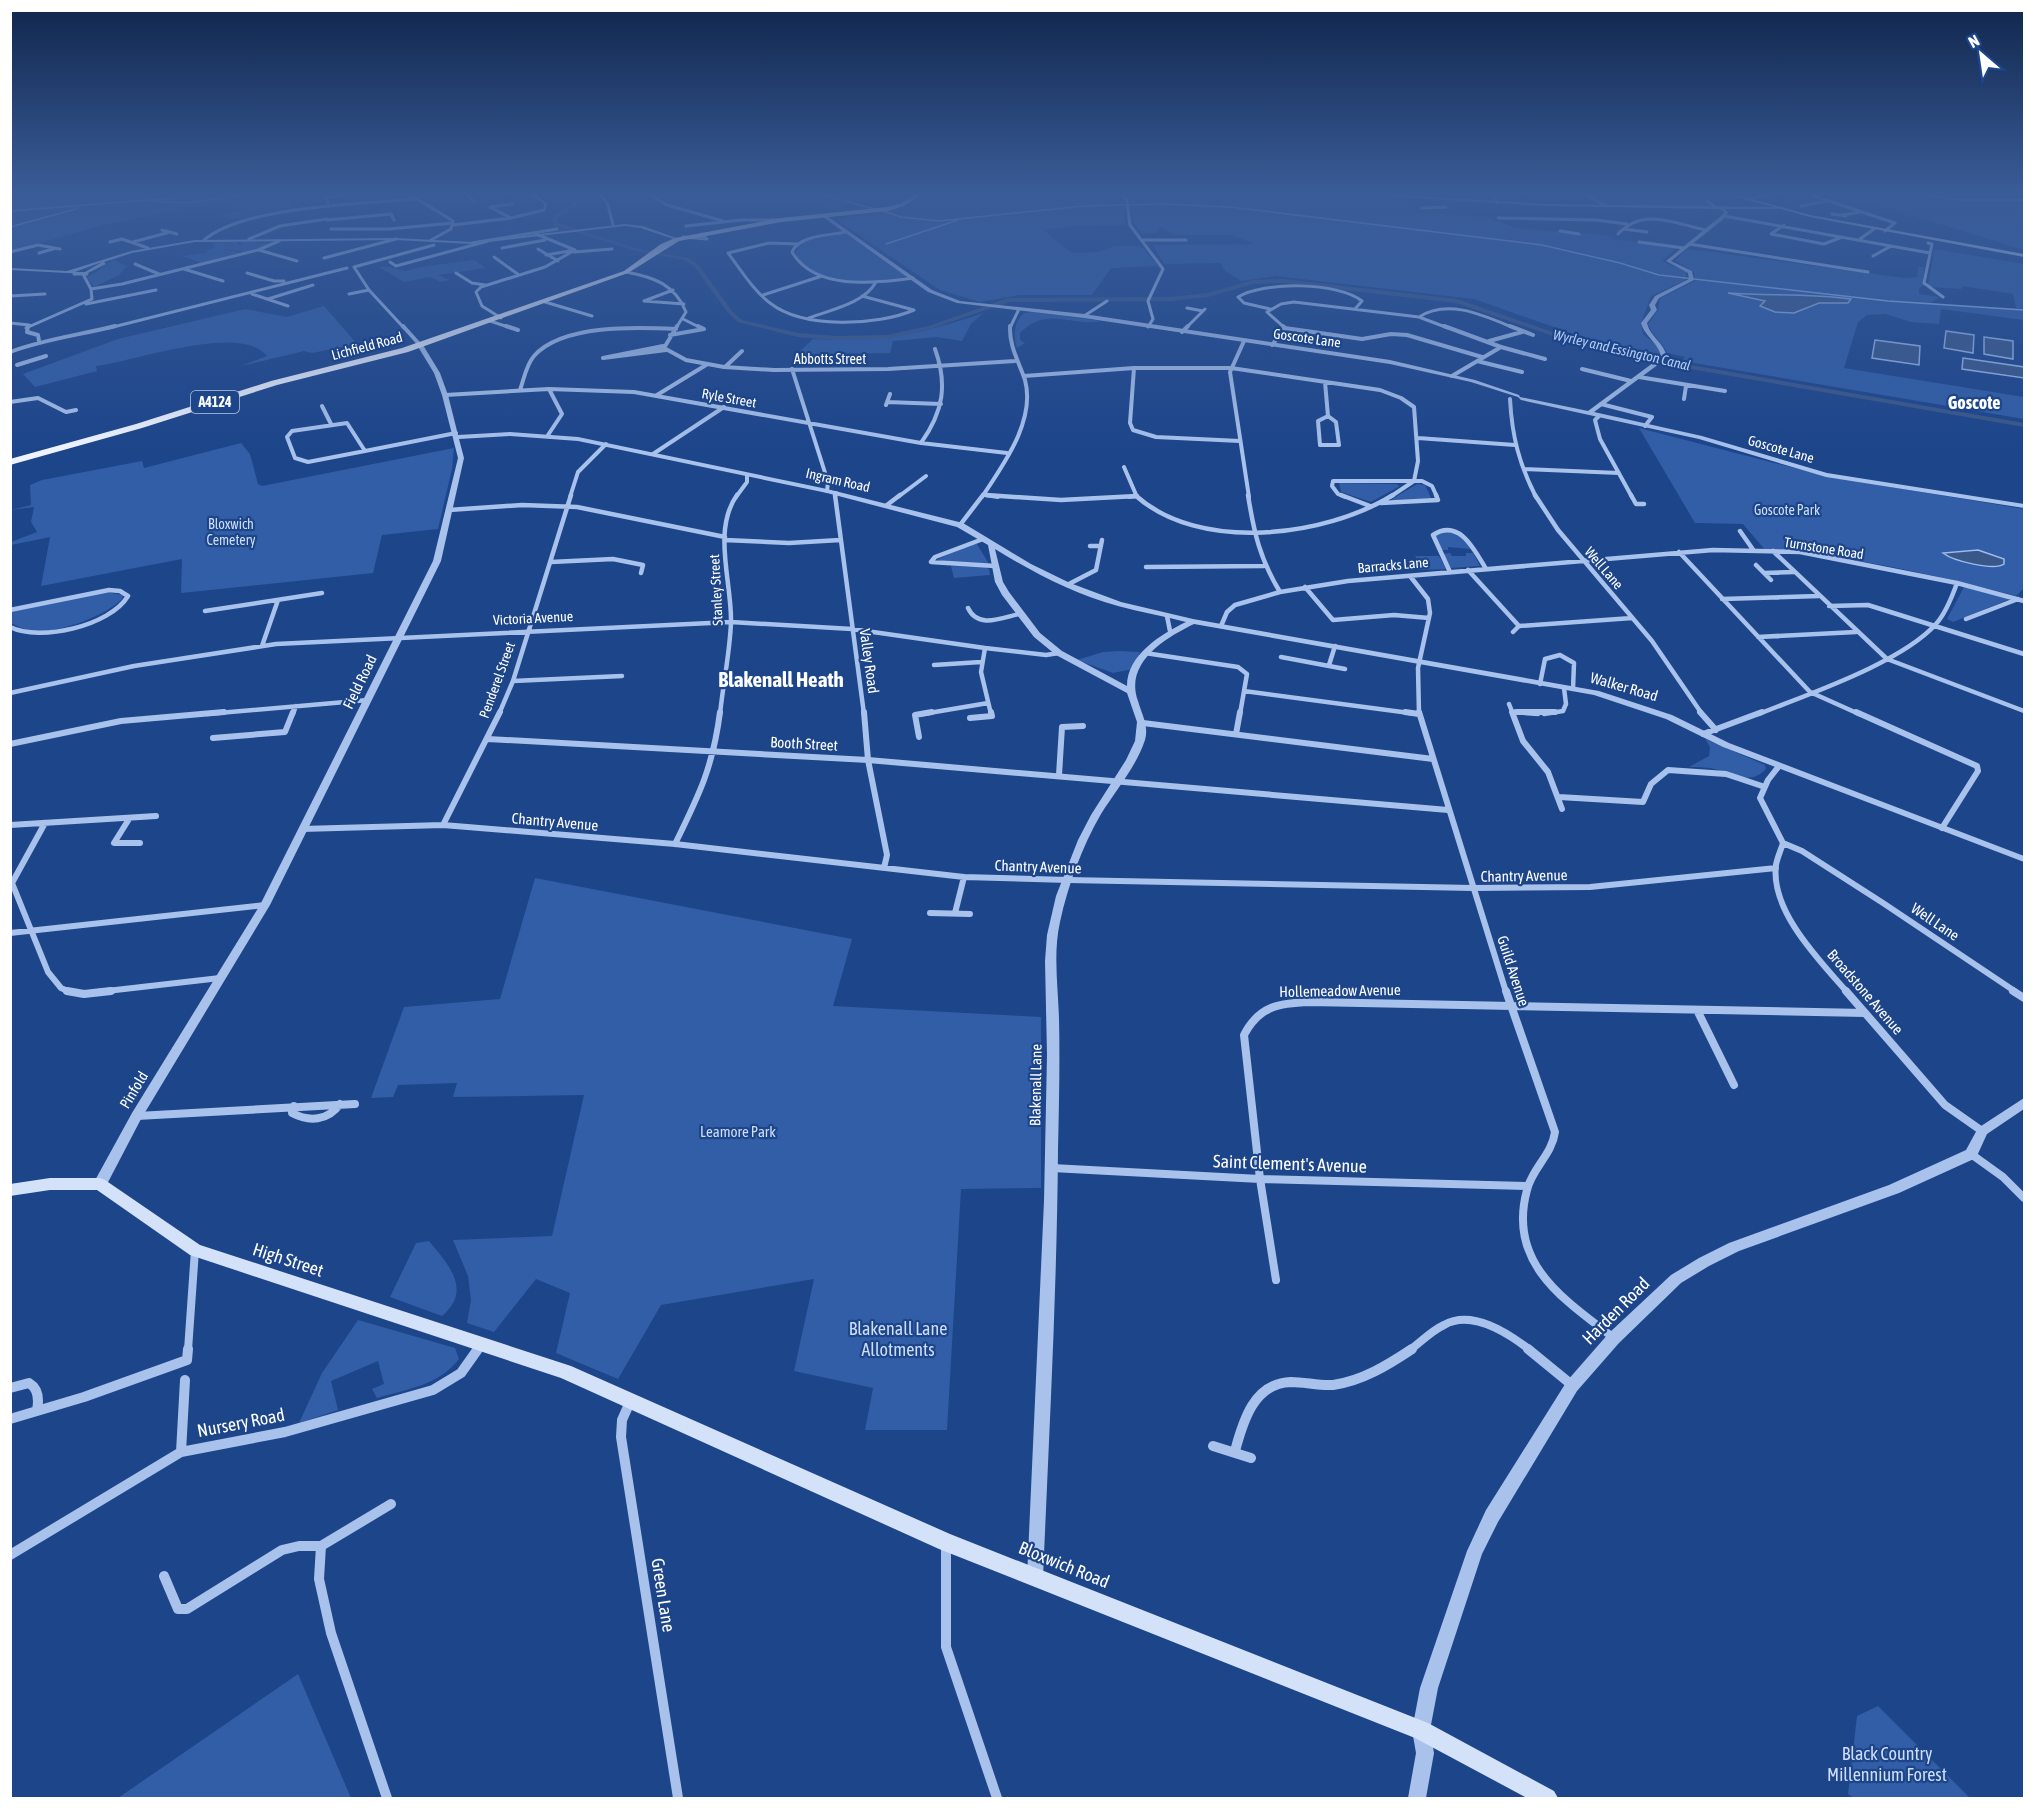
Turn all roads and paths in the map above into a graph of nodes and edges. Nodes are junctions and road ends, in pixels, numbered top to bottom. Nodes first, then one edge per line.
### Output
1 (86, 279) edge
2 (135, 279) edge
3 (218, 279) edge
4 (277, 279) edge
5 (297, 279) edge
6 (362, 279) edge
7 (466, 279) edge
8 (502, 279) edge
9 (606, 279) edge
10 (659, 279) edge
11 (750, 279) edge
12 (811, 279) edge
13 (853, 279) edge
14 (900, 279) edge
15 (915, 279) edge
16 (1158, 279) edge
17 (1692, 279) edge
18 (1925, 279) edge
19 (228, 280) dead end
20 (223, 281) junction
21 (219, 282) dead end
22 (288, 282) junction
23 (876, 282) junction
24 (313, 285) dead end
25 (485, 285) junction
26 (306, 287) junction
27 (91, 289) junction
28 (156, 290) dead end
29 (314, 290) dead end
30 (369, 290) junction
31 (672, 290) junction
32 (250, 293) junction
33 (45, 294) dead end
34 (349, 294) dead end
35 (763, 295) junction
36 (10, 296) edge
37 (862, 296) junction
38 (1943, 297) dead end
39 (268, 299) junction
40 (1107, 301) dead end
41 (292, 302) dead end
42 (545, 302) junction
43 (86, 304) junction
44 (196, 304) junction
45 (284, 304) junction
46 (684, 304) junction
47 (288, 306) dead end
48 (1187, 308) dead end
49 (1019, 309) junction
50 (1270, 309) junction
51 (1355, 309) junction
52 (585, 313) junction
53 (576, 316) dead end
54 (592, 316) dead end
55 (1084, 316) junction
56 (501, 318) junction
57 (808, 318) junction
58 (1419, 318) junction
59 (683, 319) junction
60 (490, 321) junction
61 (10, 323) edge
62 (29, 324) junction
63 (1148, 327) junction
64 (1285, 328) junction
65 (675, 329) junction
66 (518, 330) dead end
67 (75, 331) dead end
68 (1182, 332) junction
69 (1523, 332) junction
70 (670, 335) junction
71 (1533, 335) dead end
72 (39, 341) junction
73 (1244, 341) junction
74 (1487, 341) junction
75 (420, 345) junction
76 (1272, 345) junction
77 (663, 346) junction
78 (1501, 347) junction
79 (935, 349) dead end
80 (20, 350) junction
81 (666, 350) junction
82 (10, 351) edge
83 (742, 351) dead end
84 (1545, 354) dead end
85 (46, 356) dead end
86 (1482, 357) junction
87 (1538, 357) junction
88 (36, 358) junction
89 (1545, 359) dead end
90 (1015, 361) junction
91 (1478, 361) junction
92 (17, 365) dead end
93 (706, 365) junction
94 (726, 367) junction
95 (943, 368) junction
96 (1134, 368) junction
97 (1231, 368) junction
98 (1508, 368) junction
99 (792, 369) junction
100 (1582, 369) dead end
101 (1614, 369) dead end
102 (1502, 371) dead end
103 (1522, 372) dead end
104 (1605, 375) junction
105 (1024, 376) junction
106 (1452, 376) junction
107 (1639, 377) junction
108 (1631, 381) junction
109 (1325, 382) junction
110 (1686, 386) junction
111 (549, 389) junction
112 (520, 390) junction
113 (1725, 391) dead end
114 (890, 394) dead end
115 (445, 395) junction
116 (657, 395) junction
117 (1516, 399) junction
118 (1684, 399) dead end
119 (13, 400) edge
120 (941, 404) junction
121 (1601, 404) junction
122 (327, 405) dead end
123 (723, 407) junction
124 (76, 410) dead end
125 (1589, 413) junction
126 (1328, 416) junction
127 (1599, 416) junction
128 (811, 423) junction
129 (330, 424) junction
130 (1645, 426) junction
131 (457, 435) junction
132 (548, 435) junction
133 (1418, 438) junction
134 (1240, 441) junction
135 (921, 443) junction
136 (606, 444) junction
137 (1515, 445) junction
138 (365, 451) junction
139 (1007, 453) junction
140 (653, 454) junction
141 (10, 462) edge
142 (1124, 467) dead end
143 (1524, 469) junction
144 (1619, 473) junction
145 (747, 475) junction
146 (926, 476) dead end
147 (1414, 481) junction
148 (827, 491) junction
149 (836, 493) junction
150 (985, 495) junction
151 (1137, 496) junction
152 (1380, 503) junction
153 (1644, 504) dead end
154 (887, 505) junction
155 (566, 506) junction
156 (1370, 506) junction
157 (2025, 506) edge
158 (449, 510) junction
159 (960, 525) junction
160 (1740, 531) dead end
161 (1254, 533) junction
162 (725, 539) junction
163 (983, 539) junction
164 (840, 540) junction
165 (991, 546) junction
166 (1090, 546) dead end
167 (1754, 551) junction
168 (1773, 551) junction
169 (1679, 552) junction
170 (1009, 557) junction
171 (1580, 561) junction
172 (551, 562) junction
173 (995, 564) junction
174 (1756, 565) dead end
175 (1264, 566) junction
176 (1146, 567) dead end
177 (1486, 569) junction
178 (1467, 570) junction
179 (1450, 572) junction
180 (1794, 572) junction
181 (641, 573) dead end
182 (1764, 573) junction
183 (1410, 576) junction
184 (1771, 580) dead end
185 (1956, 583) junction
186 (1067, 585) junction
187 (1305, 586) junction
188 (1280, 592) junction
189 (322, 593) dead end
190 (1818, 596) junction
191 (1722, 599) junction
192 (2018, 599) junction
193 (278, 600) junction
194 (2025, 601) edge
195 (1828, 606) junction
196 (968, 608) dead end
197 (10, 610) edge
198 (205, 611) dead end
199 (1019, 614) junction
200 (1167, 616) junction
201 (1429, 618) junction
202 (1632, 618) junction
203 (1966, 619) dead end
204 (1193, 621) junction
205 (731, 622) junction
206 (982, 622) junction
207 (1221, 626) junction
208 (1519, 626) junction
209 (1935, 626) junction
210 (10, 627) edge
211 (976, 627) dead end
212 (852, 628) junction
213 (528, 630) junction
214 (1170, 632) junction
215 (1513, 632) dead end
216 (1856, 632) junction
217 (399, 636) junction
218 (1758, 637) junction
219 (262, 646) junction
220 (1335, 646) junction
221 (985, 648) junction
222 (1059, 653) junction
223 (1145, 653) junction
224 (2025, 654) edge
225 (1281, 657) dead end
226 (1887, 659) junction
227 (1420, 661) junction
228 (981, 662) junction
229 (934, 665) dead end
230 (1329, 665) junction
231 (1345, 669) dead end
232 (1135, 672) junction
233 (1100, 674) junction
234 (622, 676) dead end
235 (513, 681) junction
236 (1540, 684) junction
237 (1568, 689) junction
238 (1244, 691) junction
239 (1131, 692) junction
240 (1810, 692) junction
241 (10, 693) edge
242 (368, 700) junction
243 (988, 703) junction
244 (1509, 704) dead end
245 (296, 706) junction
246 (2025, 711) edge
247 (1514, 712) junction
248 (1419, 714) junction
249 (970, 718) dead end
250 (1143, 723) junction
251 (1083, 726) dead end
252 (1716, 730) junction
253 (1236, 734) junction
254 (1703, 734) junction
255 (919, 737) dead end
256 (213, 738) dead end
257 (488, 739) junction
258 (10, 744) edge
259 (716, 751) junction
260 (1433, 759) junction
261 (868, 760) junction
262 (1779, 766) junction
263 (1059, 775) junction
264 (1118, 783) junction
265 (1762, 786) junction
266 (1559, 797) junction
267 (1562, 809) dead end
268 (1448, 810) junction
269 (156, 816) dead end
270 (129, 819) junction
271 (45, 823) junction
272 (10, 825) edge
273 (442, 825) junction
274 (1942, 828) junction
275 (302, 829) junction
276 (140, 843) dead end
277 (1783, 843) junction
278 (675, 844) junction
279 (2025, 859) edge
280 (884, 868) junction
281 (1776, 868) junction
282 (964, 877) junction
283 (1068, 880) junction
284 (1473, 888) junction
285 (265, 905) junction
286 (930, 913) dead end
287 (955, 913) junction
288 (970, 914) dead end
289 (33, 931) junction
290 (10, 933) edge
291 (220, 978) junction
292 (2025, 998) edge
293 (1510, 1005) junction
294 (1698, 1012) junction
295 (1865, 1013) junction
296 (198, 1014) joint
297 (1734, 1085) dead end
298 (2025, 1103) edge
299 (340, 1104) junction
300 (355, 1104) dead end
301 (294, 1106) junction
302 (136, 1116) junction
303 (1982, 1131) junction
304 (1971, 1154) junction
305 (1052, 1168) junction
306 (1260, 1179) junction
307 (100, 1184) junction
308 (1528, 1186) junction
309 (10, 1190) edge
310 (2025, 1198) edge
311 (195, 1250) junction
312 (1276, 1280) dead end
313 (1614, 1338) junction
314 (481, 1343) junction
315 (565, 1371) joint
316 (185, 1380) dead end
317 (1572, 1386) junction
318 (10, 1388) edge
319 (632, 1399) junction
320 (37, 1410) junction
321 (10, 1419) edge
322 (1213, 1446) dead end
323 (1235, 1451) junction
324 (181, 1452) junction
325 (1251, 1458) dead end
326 (391, 1504) dead end
327 (946, 1542) junction
328 (321, 1546) junction
329 (10, 1555) edge
330 (164, 1576) dead end
331 (1035, 1578) junction
332 (1421, 1730) junction
333 (387, 1798) edge
334 (678, 1798) edge
335 (997, 1798) edge
336 (1417, 1798) edge
337 (1547, 1798) edge

1 - 27 street
2 - 27 street
3 - 20 street
4 - 22 street
5 - 22 street
6 - 30 street
7 - 25 street
8 - 25 street
9 - 42 main road, Lichfield Road / A4124
10 - 31 street
11 - 35 street
12 - 35 street
13 - 23 street
14 - 23 street
15 - 49 street, Goscote Lane
16 - 63 street
17 - 107 street
18 - 38 street
19 - 20 street
20 - 21 street
22 - 32 street
23 - 37 street
24 - 26 street
25 - 56 street
26 - 29 street
26 - 39 street
27 - 43 street
28 - 43 street
30 - 34 street
30 - 75 street
31 - 46 street
31 - 46 street
32 - 39 street
32 - 44 street
33 - 36 street
35 - 57 street
37 - 57 street
37 - 57 street
39 - 45 street
40 - 55 street
41 - 45 street
42 - 52 street
42 - 56 main road, Lichfield Road / A4124
43 - 62 street
44 - 67 street
44 - 72 street
45 - 47 street
46 - 59 street
48 - 68 street
49 - 55 street, Goscote Lane
49 - 90 street
50 - 51 street
50 - 51 street
50 - 64 street
51 - 58 street
52 - 53 street
52 - 54 street
55 - 63 street, Goscote Lane
56 - 60 main road, Lichfield Road / A4124
58 - 69 street
58 - 74 street
59 - 65 street
59 - 70 street
60 - 66 street
60 - 75 main road, Lichfield Road / A4124
61 - 62 street
62 - 72 street
63 - 68 street, Goscote Lane
64 - 76 street
64 - 86 street
65 - 70 street
65 - 112 street
68 - 73 street, Goscote Lane
69 - 71 street
69 - 74 street
70 - 77 street
72 - 80 street
73 - 76 street, Goscote Lane
73 - 97 street
74 - 78 street
75 - 115 street, Field Road
75 - 141 main road, Lichfield Road / A4124
76 - 106 street, Goscote Lane
77 - 81 street
77 - 81 street
78 - 86 street
78 - 87 street
79 - 95 street
80 - 82 street
80 - 88 street
81 - 93 street, Abbotts Street
83 - 94 street
84 - 87 street
85 - 88 street
86 - 91 street
87 - 89 street
88 - 92 street
90 - 95 street, Abbotts Street
90 - 105 street
91 - 98 street
91 - 106 street
93 - 94 street, Abbotts Street
93 - 116 street
94 - 99 street, Abbotts Street
95 - 99 street, Abbotts Street
95 - 120 street
96 - 97 street
96 - 105 street
96 - 134 street
97 - 109 street
97 - 134 street
98 - 102 street
98 - 103 street
99 - 128 street
100 - 104 street
101 - 104 street
104 - 108 street
105 - 139 street
106 - 117 street, Goscote Lane
107 - 108 street
107 - 110 street
108 - 121 street
109 - 126 street
109 - 133 street
110 - 113 street
110 - 118 street
111 - 112 street, Ryle Street
111 - 116 street, Ryle Street
111 - 132 street
112 - 115 street, Ryle Street
114 - 120 street
115 - 131 street, Field Road
116 - 123 street, Ryle Street
117 - 125 street, Goscote Lane
117 - 137 street, Well Lane
119 - 124 street
120 - 135 street
121 - 125 street
121 - 130 street
122 - 129 street
123 - 128 street, Ryle Street
123 - 140 street
125 - 127 street, Goscote Lane
126 - 126 street
127 - 130 street, Goscote Lane
127 - 144 street
128 - 135 street, Ryle Street
128 - 148 street
129 - 138 street
129 - 138 street
130 - 157 street, Goscote Lane
131 - 132 street, Ingram Road
131 - 138 street
131 - 158 street, Field Road
132 - 136 street, Ingram Road
133 - 137 street
133 - 147 street
134 - 161 street
135 - 139 street, Ryle Street
136 - 140 street, Ingram Road
136 - 155 street, Penderel Street
137 - 143 street, Well Lane
139 - 150 street
140 - 145 street, Ingram Road
142 - 151 street
143 - 144 street
143 - 171 street, Well Lane
144 - 153 street
145 - 148 street, Ingram Road
145 - 162 street, Stanley Street
146 - 154 street
147 - 152 street
147 - 152 street
147 - 156 street
148 - 149 street, Ingram Road
149 - 154 street, Ingram Road
149 - 164 street, Valley Road
150 - 151 street
150 - 159 street
151 - 161 street
152 - 156 street
154 - 159 street, Ingram Road
155 - 158 street
155 - 162 street
155 - 172 street, Penderel Street
156 - 161 street
158 - 217 street, Field Road
159 - 163 street, Ingram Road
160 - 167 street
161 - 175 street
162 - 164 street
162 - 205 street, Stanley Street
163 - 165 street, Ingram Road
163 - 173 street
164 - 212 street, Valley Road
165 - 170 street, Ingram Road
165 - 173 street
166 - 186 street
167 - 168 street, Turnstone Road
167 - 169 street, Turnstone Road
168 - 180 street
168 - 185 street, Turnstone Road
169 - 171 street, Turnstone Road
169 - 191 street
170 - 173 street
170 - 186 street, Ingram Road
171 - 177 street, Barracks Lane
171 - 202 street, Well Lane
172 - 181 street
172 - 213 street, Penderel Street
173 - 199 street
174 - 182 street
175 - 176 street
175 - 188 street
177 - 178 street, Barracks Lane
177 - 179 street
178 - 179 street, Barracks Lane
178 - 208 street
179 - 183 street, Barracks Lane
180 - 182 street
180 - 190 street
182 - 184 street
183 - 187 street, Barracks Lane
183 - 201 street, Guild Avenue
185 - 192 street, Turnstone Road
185 - 209 street
186 - 200 street, Ingram Road
187 - 188 street, Barracks Lane
187 - 201 street
188 - 207 street, Barracks Lane
189 - 193 street
190 - 191 street
190 - 195 street
191 - 218 street
192 - 194 street, Turnstone Road
192 - 203 street
193 - 198 street
193 - 219 street
195 - 209 street
195 - 216 street
196 - 206 street
197 - 210 street
199 - 206 street
199 - 222 street
200 - 204 street, Ingram Road
200 - 214 street
201 - 227 street, Guild Avenue
202 - 208 street
202 - 252 street, Well Lane
204 - 207 street, Walker Road
204 - 214 street
205 - 212 street, Victoria Avenue
205 - 213 street, Victoria Avenue
205 - 259 street, Stanley Street
206 - 211 street
207 - 220 street, Walker Road
208 - 215 street
209 - 224 street
209 - 226 street
212 - 221 street, Victoria Avenue
212 - 261 street, Valley Road
213 - 217 street, Victoria Avenue
213 - 235 street, Penderel Street
214 - 223 street
216 - 218 street
216 - 226 street
217 - 219 street, Victoria Avenue
217 - 242 street, Field Road
218 - 240 street
219 - 241 street, Victoria Avenue
220 - 227 street, Walker Road
220 - 230 street
221 - 222 street, Victoria Avenue
221 - 228 street
222 - 233 street
223 - 232 street
223 - 238 street
225 - 230 street
226 - 240 street
226 - 246 street
227 - 236 street, Walker Road
227 - 248 street, Guild Avenue
228 - 229 street
228 - 243 street
230 - 231 street
232 - 233 street
232 - 239 street
233 - 239 street
234 - 235 street
235 - 257 street, Penderel Street
236 - 237 street, Walker Road
236 - 237 street
237 - 247 street
237 - 254 street, Walker Road
238 - 248 street
238 - 253 street
239 - 250 street
240 - 252 street
240 - 274 street
242 - 245 street
242 - 275 street, Field Road
243 - 249 street
243 - 255 street
244 - 247 street
245 - 256 street
245 - 258 street
247 - 266 street
248 - 260 street, Guild Avenue
250 - 253 street
250 - 264 street, Blakenall Lane
251 - 263 street
252 - 254 street
253 - 260 street
254 - 262 street, Walker Road
257 - 259 street, Booth Street
257 - 273 street, Penderel Street
259 - 261 street, Booth Street
259 - 278 street, Stanley Street
260 - 268 street, Guild Avenue
261 - 263 street, Booth Street
261 - 280 street, Valley Road
262 - 265 street
262 - 274 street, Walker Road
263 - 264 street, Booth Street
264 - 268 street, Booth Street
264 - 283 street, Blakenall Lane
265 - 266 street
265 - 277 street
266 - 267 street
268 - 284 street, Guild Avenue
269 - 270 street
270 - 271 street
270 - 276 street
271 - 272 street
271 - 289 street
273 - 275 street, Chantry Avenue
273 - 278 street, Chantry Avenue
274 - 279 street, Walker Road
275 - 285 street, Field Road
277 - 281 street, Broadstone Avenue
277 - 292 street, Well Lane
278 - 280 street, Chantry Avenue
280 - 282 street, Chantry Avenue
281 - 284 street, Chantry Avenue
281 - 295 street, Broadstone Avenue
282 - 283 street, Chantry Avenue
282 - 287 street
283 - 284 street, Chantry Avenue
283 - 305 street, Blakenall Lane
284 - 293 street, Guild Avenue
285 - 289 street
285 - 291 street, Field Road
286 - 287 street
287 - 288 street
289 - 290 street
289 - 291 street
291 - 296 street, Field Road
293 - 294 street, Hollemeadow Avenue
293 - 306 street, Hollemeadow Avenue
293 - 308 street, Guild Avenue
294 - 295 street, Hollemeadow Avenue
294 - 297 street
295 - 303 street, Broadstone Avenue
296 - 302 street, Pinfold
298 - 303 street
299 - 300 street
299 - 301 street
299 - 301 street
301 - 302 street
302 - 307 street, Pinfold
303 - 304 street
304 - 310 street
304 - 313 street, Harden Road
305 - 306 street, Saint Clement's Avenue
305 - 331 street, Blakenall Lane
306 - 308 street, Saint Clement's Avenue
306 - 312 street, Hollemeadow Avenue
307 - 309 main road
307 - 311 main road, High Street
308 - 313 street, Guild Avenue
311 - 314 main road, High Street
311 - 320 street
313 - 317 street, Harden Road
314 - 315 main road, High Street
314 - 324 street, Nursery Road
315 - 319 main road, Bloxwich Road
316 - 324 street
317 - 323 street
317 - 332 street, Harden Road
318 - 320 street
319 - 327 main road, Bloxwich Road
319 - 334 street, Green Lane
320 - 321 street
322 - 323 street
323 - 325 street
324 - 329 street, Nursery Road
326 - 328 street
327 - 331 main road, Bloxwich Road
327 - 335 street
328 - 330 street
328 - 333 street
331 - 332 main road, Bloxwich Road
332 - 336 street, Harden Road
332 - 337 main road, Bloxwich Road

